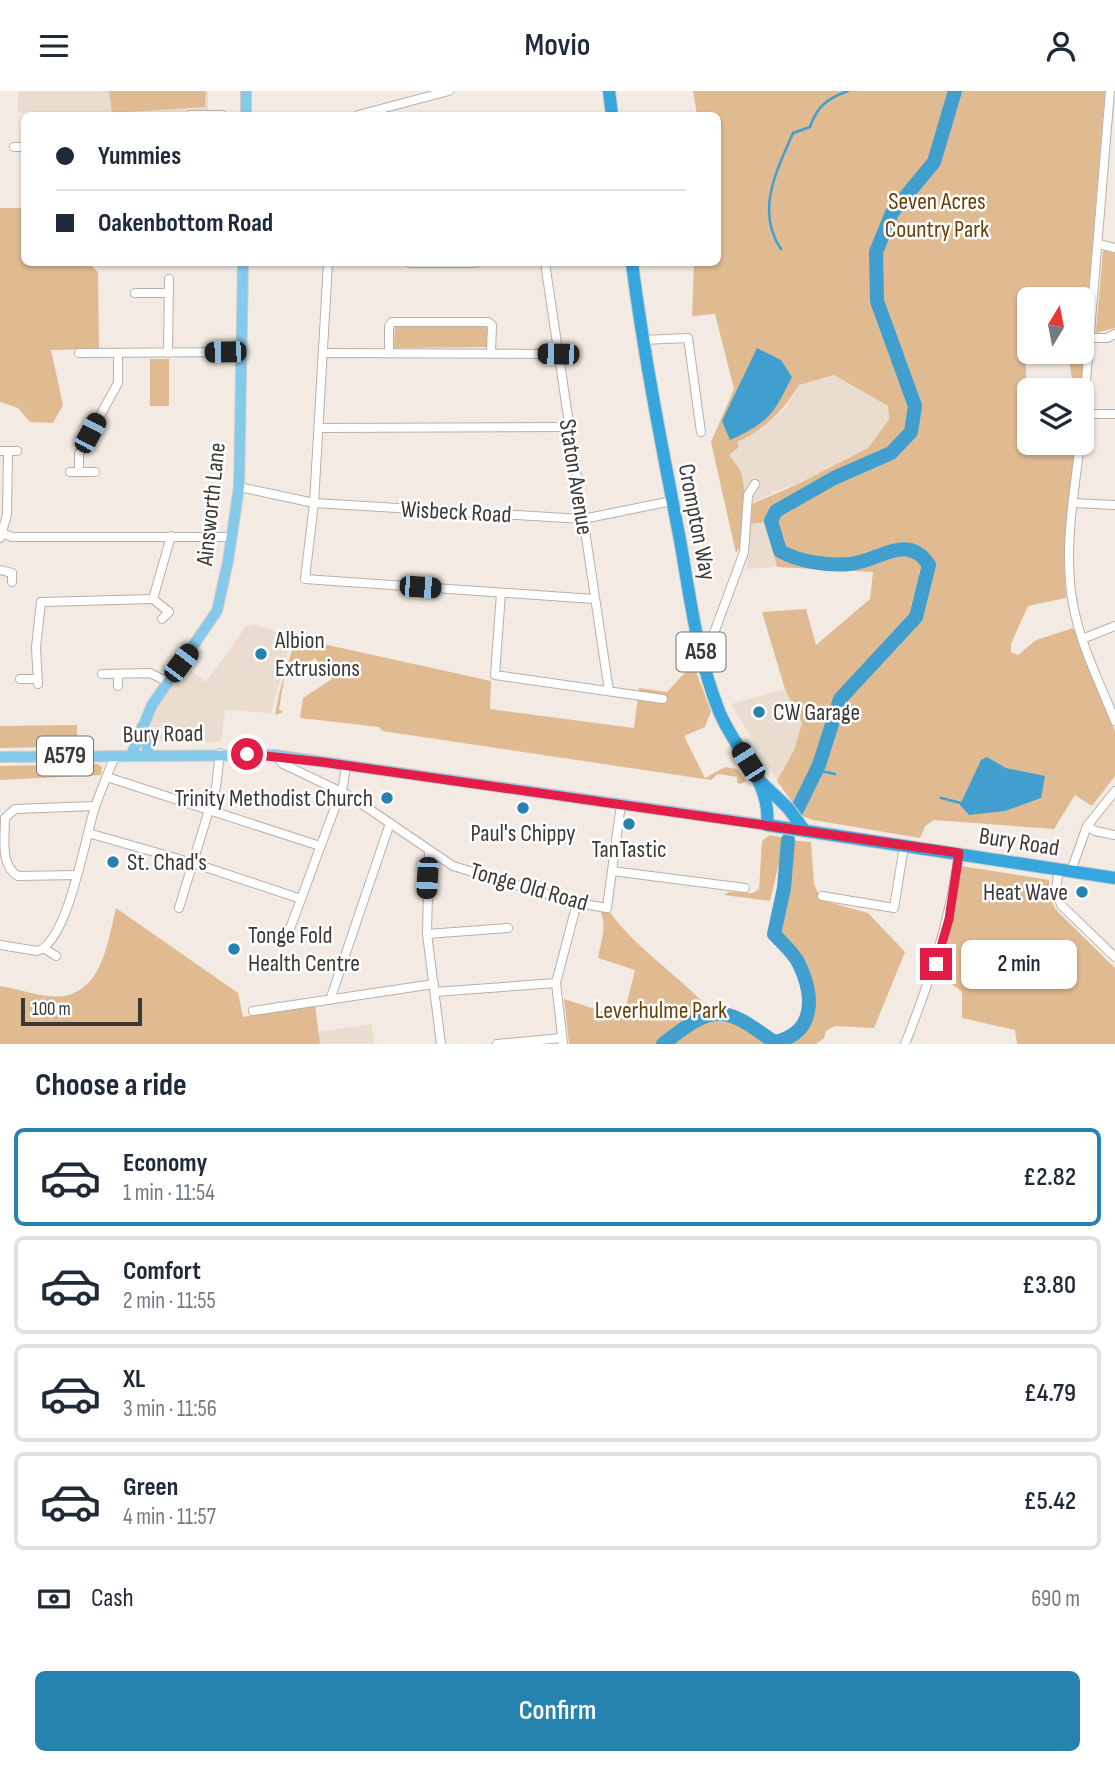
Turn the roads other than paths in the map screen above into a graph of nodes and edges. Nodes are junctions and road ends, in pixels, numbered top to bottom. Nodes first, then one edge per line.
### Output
1 (246, 91) edge
2 (449, 91) edge
3 (609, 91) edge
4 (1110, 91) edge
5 (246, 112) edge
6 (369, 112) edge
7 (612, 112) edge
8 (14, 147) dead end
9 (21, 147) edge
10 (1105, 169) junction
11 (1115, 170) edge
12 (1099, 244) junction
13 (1115, 248) edge
14 (243, 266) edge
15 (328, 266) edge
16 (545, 266) edge
17 (632, 266) edge
18 (169, 279) dead end
19 (135, 293) dead end
20 (169, 293) junction
21 (1094, 296) edge
22 (1115, 334) edge
23 (1094, 338) edge
24 (642, 340) junction
25 (242, 352) junction
26 (79, 353) dead end
27 (118, 353) junction
28 (168, 353) junction
29 (324, 353) junction
30 (389, 353) junction
31 (491, 353) junction
32 (558, 354) junction
33 (1094, 414) edge
34 (1115, 414) edge
35 (569, 427) junction
36 (319, 428) junction
37 (701, 432) dead end
38 (8, 451) edge
39 (1079, 455) edge
40 (95, 472) dead end
41 (755, 484) dead end
42 (239, 487) junction
43 (4, 498) edge
44 (672, 502) junction
45 (314, 503) junction
46 (1074, 503) junction
47 (1115, 505) edge
48 (583, 519) junction
49 (1, 535) edge
50 (171, 536) junction
51 (232, 537) junction
52 (0, 570) edge
53 (12, 582) dead end
54 (501, 593) junction
55 (153, 599) junction
56 (594, 599) junction
57 (162, 619) dead end
58 (1115, 626) edge
59 (1082, 639) junction
60 (703, 664) junction
61 (102, 674) dead end
62 (118, 674) junction
63 (20, 679) dead end
64 (168, 683) junction
65 (118, 686) dead end
66 (609, 691) junction
67 (663, 698) dead end
68 (1115, 721) edge
69 (142, 727) junction
70 (220, 753) junction
71 (149, 755) junction
72 (275, 755) junction
73 (115, 756) junction
74 (131, 756) junction
75 (0, 757) edge
76 (346, 765) junction
77 (107, 777) junction
78 (758, 779) junction
79 (339, 790) junction
80 (1115, 790) edge
81 (778, 799) junction
82 (621, 804) junction
83 (95, 806) junction
84 (209, 807) junction
85 (390, 823) junction
86 (773, 826) junction
87 (1087, 826) junction
88 (805, 831) junction
89 (88, 834) junction
90 (1115, 835) edge
91 (320, 846) junction
92 (904, 846) junction
93 (429, 851) junction
94 (959, 853) junction
95 (193, 863) junction
96 (1065, 870) junction
97 (612, 871) junction
98 (77, 874) junction
99 (1115, 878) edge
100 (745, 888) dead end
101 (822, 896) dead end
102 (301, 899) junction
103 (577, 903) junction
104 (179, 908) dead end
105 (508, 928) dead end
106 (427, 934) junction
107 (285, 942) dead end
108 (0, 945) edge
109 (45, 949) junction
110 (56, 956) dead end
111 (1115, 957) edge
112 (556, 983) junction
113 (434, 988) junction
114 (330, 1000) junction
115 (253, 1011) dead end
116 (563, 1041) edge
117 (441, 1044) edge
118 (497, 1044) edge
119 (905, 1044) edge

1 - 5 main road
2 - 6 street
3 - 7 highway
4 - 10 street
8 - 9 street
10 - 11 street
10 - 12 street
12 - 13 street
12 - 21 street
14 - 25 main road, Ainsworth Lane
15 - 29 street
16 - 32 street, Staton Avenue
17 - 24 highway, Crompton Way / A58
18 - 20 street
19 - 20 street
20 - 28 street
22 - 23 street
24 - 37 street
24 - 44 highway, Crompton Way / A58
25 - 28 street
25 - 42 main road, Ainsworth Lane
26 - 27 street
27 - 28 street
27 - 40 street
29 - 30 street
29 - 36 street
30 - 31 street
30 - 31 street
31 - 32 street
32 - 35 street, Staton Avenue
33 - 34 street
35 - 36 street
35 - 48 street, Staton Avenue
36 - 45 street
38 - 43 street
39 - 46 street
41 - 60 street
42 - 45 street, Wisbeck Road
42 - 51 main road, Ainsworth Lane
43 - 49 street
44 - 48 street, Wisbeck Road
44 - 60 highway, Crompton Way / A58
45 - 48 street, Wisbeck Road
45 - 54 street
46 - 47 street
46 - 59 street
48 - 56 street, Staton Avenue
49 - 50 street
50 - 51 street
50 - 55 street
51 - 64 main road, Ainsworth Lane
52 - 53 street
54 - 56 street
54 - 66 street
55 - 57 street
55 - 63 street
56 - 66 street, Staton Avenue
58 - 59 street
59 - 68 street
60 - 78 highway, Crompton Way / A58
61 - 62 street
62 - 64 street
62 - 65 street
64 - 69 main road, Ainsworth Lane
66 - 67 street
69 - 71 main road
69 - 74 main road, Ainsworth Lane
70 - 71 main road, Bury Road / A579
70 - 72 main road, Bury Road / A579
70 - 84 street
71 - 74 main road, Bury Road / A579
72 - 76 main road, Bury Road / A579
72 - 79 street, Tonge Old Road
73 - 74 main road, Bury Road / A579
73 - 75 main road, Bury Road / A579
73 - 77 street
76 - 79 street
76 - 82 main road, Bury Road / A579
77 - 83 street
77 - 84 street
78 - 81 highway, Crompton Way / A58
78 - 86 highway, Crompton Way / A58
79 - 85 street, Tonge Old Road
79 - 91 street
80 - 87 street
81 - 86 highway
81 - 88 highway, Crompton Way / A58
82 - 86 main road, Bury Road / A579
82 - 97 street
83 - 89 street
83 - 98 street
84 - 91 street
84 - 95 street
85 - 93 street, Tonge Old Road
85 - 114 street
86 - 88 highway, Bury Road
87 - 90 street
87 - 96 street
88 - 92 highway, Bury Road
89 - 95 street
89 - 98 street
91 - 102 street
92 - 94 highway, Bury Road
92 - 101 street
93 - 103 street, Tonge Old Road
93 - 106 street
94 - 96 highway, Bury Road
94 - 119 street
95 - 102 street
95 - 104 street
96 - 99 highway, Bury Road
96 - 111 street
97 - 100 street
97 - 103 street, Tonge Old Road
98 - 109 street
102 - 107 street
103 - 112 street
105 - 106 street
106 - 113 street
108 - 109 street
109 - 110 street
112 - 113 street
112 - 116 street
113 - 114 street
113 - 117 street
114 - 115 street
116 - 118 street

